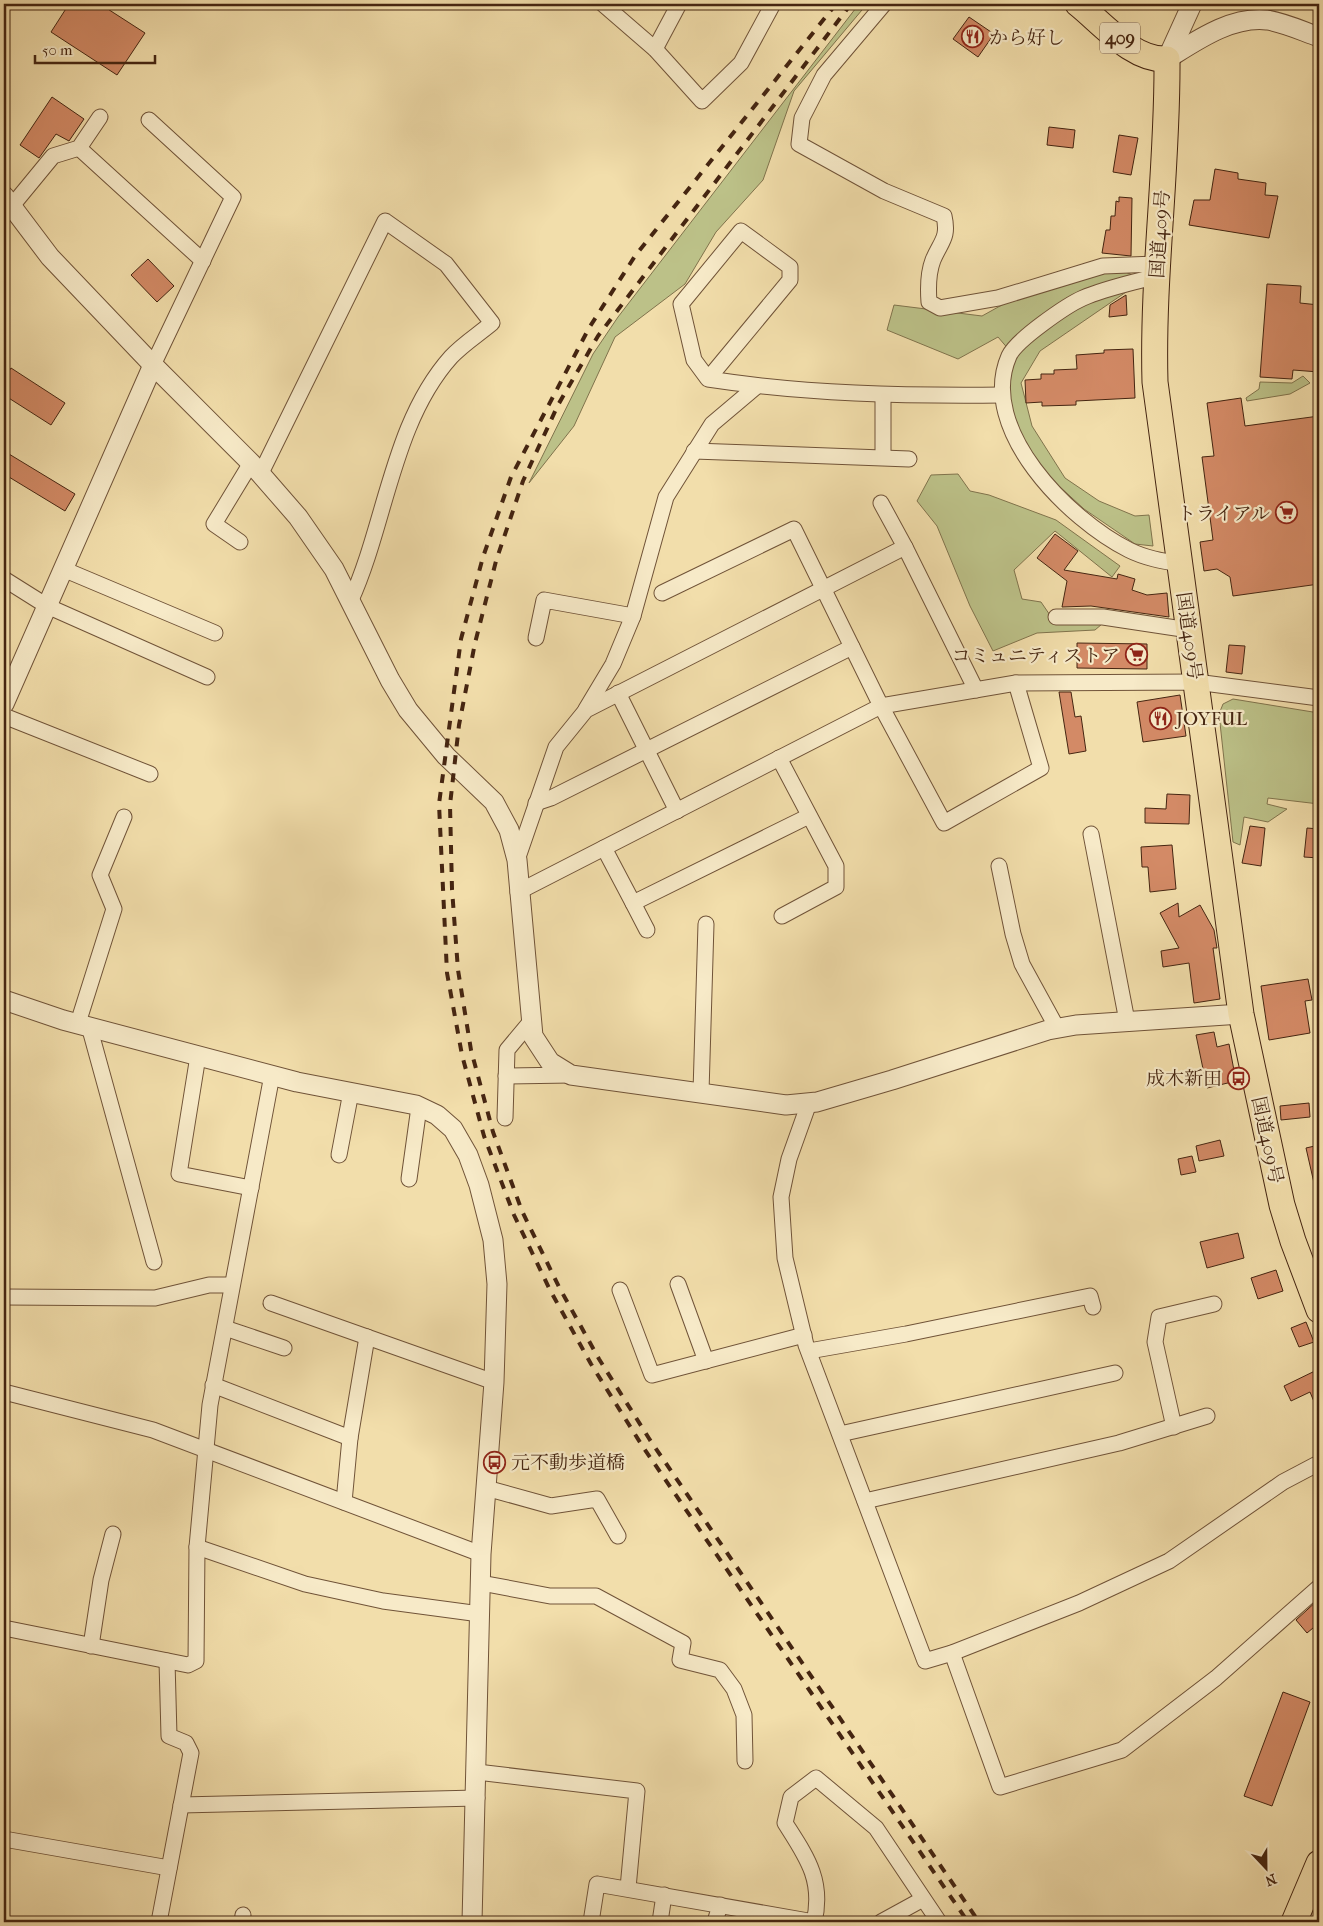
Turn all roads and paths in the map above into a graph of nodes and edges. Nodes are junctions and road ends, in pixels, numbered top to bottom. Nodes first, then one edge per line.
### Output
1 (604, 4) edge
2 (679, 4) edge
3 (773, 4) edge
4 (884, 4) edge
5 (1078, 4) edge
6 (1192, 4) edge
7 (1319, 36) edge
8 (655, 49) junction
9 (1167, 59) junction
10 (100, 117) dead end
11 (149, 120) dead end
12 (79, 148) junction
13 (6, 200) edge
14 (203, 261) junction
15 (1156, 270) junction
16 (153, 365) junction
17 (708, 379) junction
18 (757, 386) junction
19 (883, 395) junction
20 (1002, 395) junction
21 (694, 451) junction
22 (883, 458) junction
23 (909, 459) dead end
24 (256, 468) junction
25 (881, 503) dead end
26 (240, 542) dead end
27 (905, 547) junction
28 (1180, 564) junction
29 (63, 569) junction
30 (4, 579) edge
31 (823, 588) junction
32 (662, 593) dead end
33 (350, 602) junction
34 (47, 606) junction
35 (633, 616) junction
36 (1056, 617) dead end
37 (1189, 630) junction
38 (214, 633) dead end
39 (536, 638) dead end
40 (852, 647) junction
41 (207, 676) dead end
42 (1196, 682) junction
43 (1016, 683) junction
44 (976, 690) junction
45 (618, 694) junction
46 (1319, 698) edge
47 (4, 704) edge
48 (881, 706) junction
49 (586, 710) junction
50 (4, 716) edge
51 (645, 750) junction
52 (779, 758) junction
53 (150, 774) dead end
54 (536, 803) junction
55 (676, 811) junction
56 (809, 816) junction
57 (124, 817) dead end
58 (1092, 834) dead end
59 (604, 848) junction
60 (517, 860) junction
61 (999, 866) dead end
62 (518, 892) junction
63 (633, 903) junction
64 (782, 916) dead end
65 (706, 924) dead end
66 (647, 930) dead end
67 (4, 1000) edge
68 (1241, 1014) junction
69 (532, 1020) junction
70 (1127, 1021) junction
71 (84, 1025) junction
72 (1057, 1028) junction
73 (198, 1056) junction
74 (571, 1075) junction
75 (272, 1076) junction
76 (506, 1076) junction
77 (351, 1092) junction
78 (701, 1092) junction
79 (809, 1103) junction
80 (419, 1106) junction
81 (505, 1118) dead end
82 (340, 1155) dead end
83 (409, 1179) dead end
84 (251, 1188) junction
85 (154, 1262) dead end
86 (678, 1284) dead end
87 (232, 1285) junction
88 (620, 1290) dead end
89 (4, 1296) edge
90 (271, 1303) dead end
91 (1214, 1304) dead end
92 (1094, 1307) dead end
93 (1319, 1310) edge
94 (224, 1328) junction
95 (804, 1335) junction
96 (367, 1337) junction
97 (284, 1348) dead end
98 (809, 1351) junction
99 (706, 1361) junction
100 (1115, 1373) dead end
101 (494, 1382) junction
102 (214, 1386) junction
103 (4, 1392) edge
104 (1207, 1416) dead end
105 (1174, 1427) junction
106 (840, 1434) junction
107 (350, 1438) junction
108 (204, 1449) junction
109 (1319, 1463) edge
110 (486, 1488) junction
111 (866, 1501) junction
112 (344, 1502) junction
113 (113, 1534) dead end
114 (618, 1536) dead end
115 (197, 1547) junction
116 (481, 1554) junction
117 (481, 1583) junction
118 (1319, 1587) edge
119 (480, 1614) junction
120 (4, 1628) edge
121 (91, 1646) junction
122 (952, 1653) junction
123 (167, 1661) junction
124 (745, 1761) dead end
125 (477, 1772) junction
126 (477, 1798) junction
127 (181, 1805) junction
128 (4, 1839) edge
129 (1319, 1863) edge
130 (169, 1868) junction
131 (628, 1888) junction
132 (664, 1895) junction
133 (923, 1899) junction
134 (720, 1905) junction
135 (159, 1922) edge
136 (472, 1922) edge
137 (591, 1922) edge
138 (660, 1922) edge
139 (716, 1922) edge
140 (814, 1922) edge
141 (881, 1922) edge
142 (939, 1922) edge
143 (1294, 1922) edge

1 - 8 street
2 - 8 street
3 - 8 street
4 - 15 street
5 - 9 highway, 409
6 - 9 street
7 - 9 street
9 - 15 highway, 国道409号 / 409
10 - 12 street
11 - 14 street
12 - 13 street
12 - 14 street
13 - 16 street
14 - 16 street
15 - 20 street
15 - 28 highway, 国道409号 / 409
16 - 24 street
16 - 29 street
17 - 17 street
17 - 18 street
18 - 19 street
18 - 21 street
19 - 20 street
19 - 22 street
20 - 28 street
21 - 22 street
21 - 35 street
22 - 23 street
24 - 26 street
24 - 33 street
24 - 33 street
25 - 27 street
27 - 31 street
27 - 44 street
28 - 37 highway, 国道409号 / 409
29 - 34 street
29 - 38 street
30 - 34 street
31 - 32 street
31 - 40 street
31 - 45 street
33 - 60 street
34 - 41 street
34 - 47 street
35 - 39 street
35 - 49 street
36 - 37 street
37 - 42 highway, 国道409号 / 409
40 - 48 street
40 - 51 street
42 - 43 street
42 - 46 street
42 - 68 highway, 国道409号 / 409
43 - 44 street
43 - 48 street
44 - 48 street
45 - 49 street
45 - 51 street
48 - 52 street
49 - 54 street
50 - 53 street
51 - 54 street
51 - 55 street
52 - 55 street
52 - 56 street
54 - 60 street
55 - 59 street
56 - 63 street
56 - 64 street
57 - 71 street
58 - 70 street
59 - 62 street
59 - 63 street
60 - 62 street
61 - 72 street
62 - 69 street
63 - 66 street
65 - 78 street
67 - 71 street
68 - 70 street
68 - 93 highway, 国道409号 / 409
69 - 74 street
69 - 76 street
70 - 72 street
71 - 73 street
71 - 85 street
72 - 79 street
73 - 75 street
73 - 84 street
74 - 76 street
74 - 78 street
75 - 77 street
75 - 84 street
76 - 81 street
77 - 80 street
77 - 82 street
78 - 79 street
79 - 95 street
80 - 83 street
80 - 101 street
84 - 87 street
86 - 99 street
87 - 89 street
87 - 94 street
88 - 99 street
90 - 96 street
91 - 105 street
92 - 98 street
94 - 97 street
94 - 102 street
95 - 98 street
95 - 99 street
96 - 101 street
96 - 107 street
98 - 106 street
100 - 106 street
101 - 110 street
102 - 107 street
102 - 108 street
103 - 108 street
104 - 105 street
105 - 111 street
106 - 111 street
107 - 112 street
108 - 112 street
108 - 115 street
109 - 122 street
110 - 114 street
110 - 116 street
111 - 122 street
112 - 116 street
113 - 121 street
115 - 119 street
115 - 123 street
116 - 117 street
117 - 119 street
117 - 124 street
118 - 122 street
119 - 125 street
120 - 121 street
121 - 123 street
123 - 127 street
125 - 126 street
125 - 131 street
126 - 127 street
126 - 136 street
127 - 130 street
128 - 130 street
129 - 143 highway
130 - 135 street
131 - 132 street
131 - 137 street
132 - 134 street
132 - 138 street
133 - 140 street
133 - 141 street
133 - 142 street
134 - 139 street
134 - 140 street

